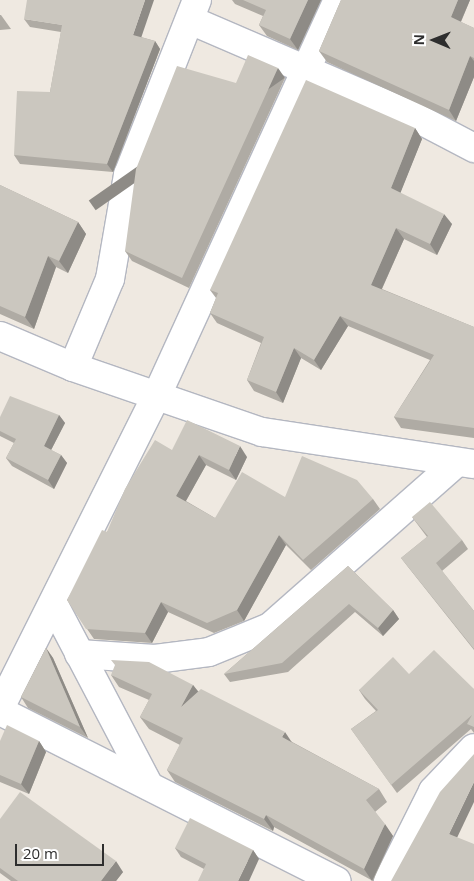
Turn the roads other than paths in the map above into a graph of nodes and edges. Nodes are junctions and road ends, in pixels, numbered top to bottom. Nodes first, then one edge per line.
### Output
1 (338, 0) edge
2 (193, 10) edge
3 (308, 69) junction
4 (474, 148) edge
5 (0, 336) edge
6 (73, 367) junction
7 (157, 395) junction
8 (465, 463) edge
9 (54, 605) junction
10 (79, 654) junction
11 (0, 709) edge
12 (474, 748) edge
13 (148, 786) junction
14 (337, 881) edge
15 (388, 881) edge

1 - 3 street
2 - 3 street
2 - 6 street
3 - 4 street
3 - 7 street
5 - 6 street
6 - 7 street
7 - 8 street
7 - 9 street
8 - 10 street
9 - 10 street
9 - 11 street
10 - 13 street
11 - 13 street
12 - 15 street
13 - 14 street

